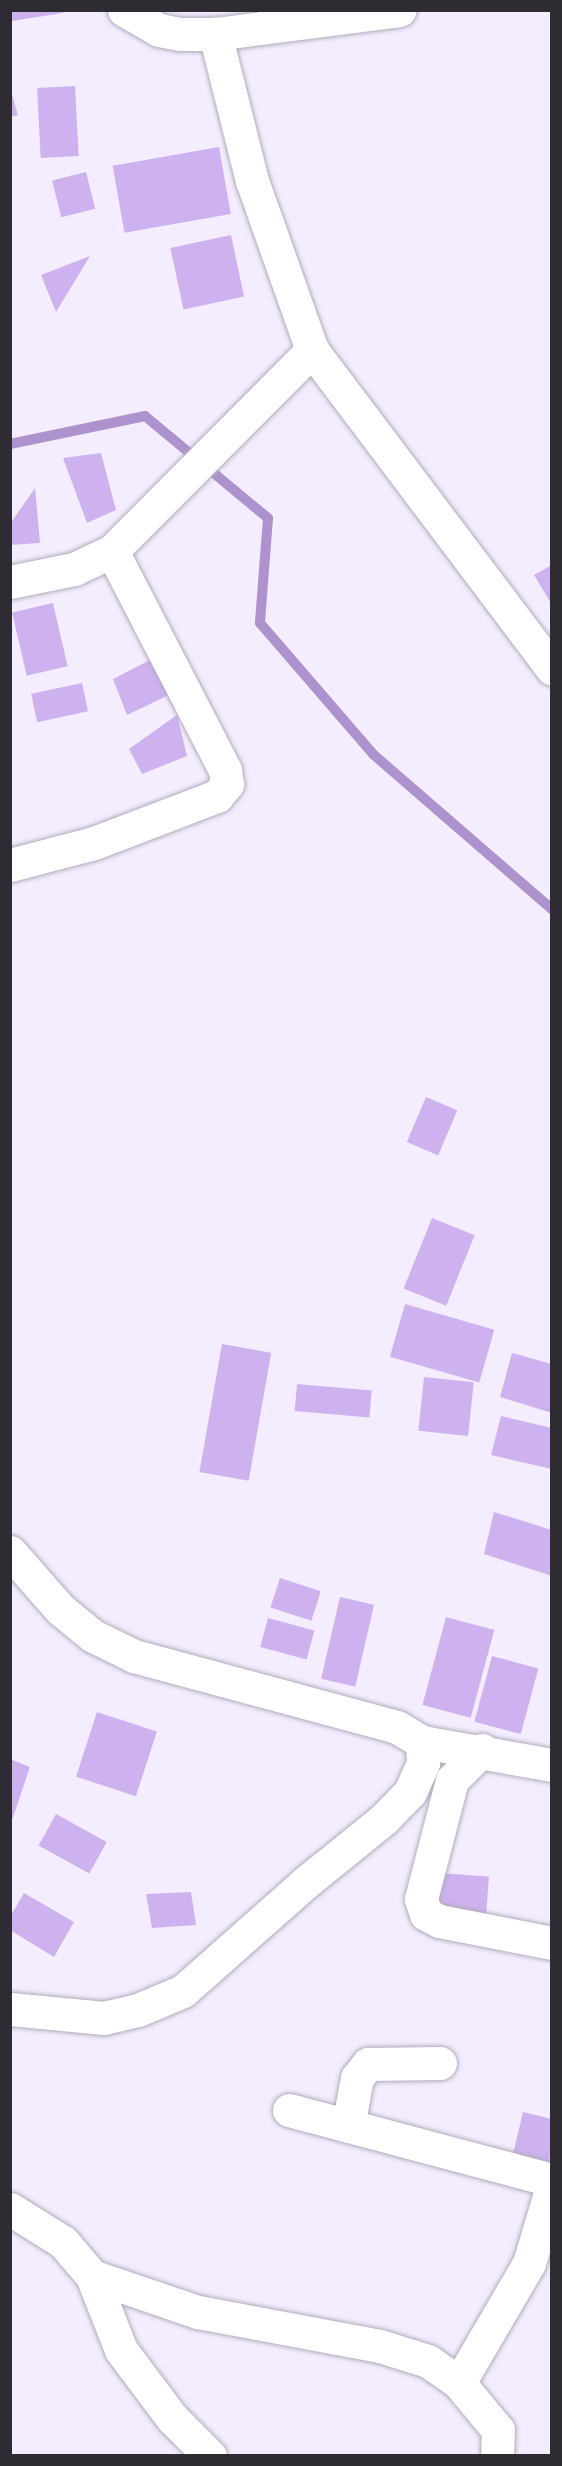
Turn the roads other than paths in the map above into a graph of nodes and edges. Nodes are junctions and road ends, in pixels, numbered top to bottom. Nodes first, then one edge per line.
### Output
1 (124, 10) edge
2 (399, 10) edge
3 (215, 34) junction
4 (312, 350) junction
5 (112, 551) junction
6 (10, 582) edge
7 (552, 669) edge
8 (10, 865) edge
9 (10, 1552) edge
10 (422, 1742) junction
11 (482, 1750) junction
12 (552, 1765) edge
13 (552, 1943) edge
14 (10, 2009) edge
15 (440, 2063) dead end
16 (289, 2110) dead end
17 (348, 2126) junction
18 (552, 2180) edge
19 (552, 2187) edge
20 (10, 2209) edge
21 (92, 2276) junction
22 (459, 2383) junction
23 (210, 2456) edge
24 (497, 2456) edge

1 - 3 main road
2 - 3 main road
3 - 4 main road
4 - 5 main road
4 - 7 main road
5 - 6 main road
5 - 8 main road
9 - 10 main road
10 - 11 main road
10 - 14 main road
11 - 12 main road
11 - 13 main road
15 - 17 main road
16 - 17 main road
17 - 18 main road
19 - 22 main road
20 - 21 main road
21 - 22 main road
21 - 23 main road
22 - 24 main road

